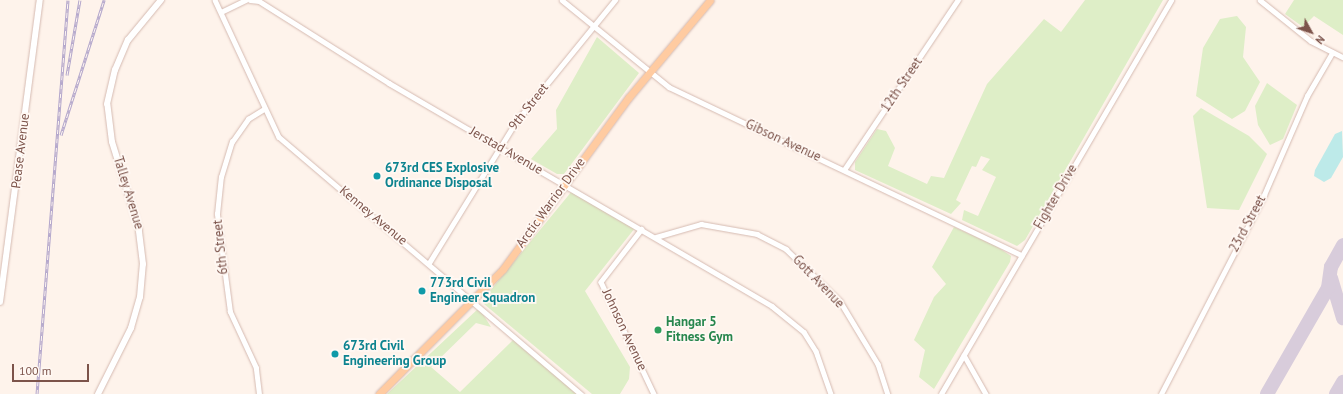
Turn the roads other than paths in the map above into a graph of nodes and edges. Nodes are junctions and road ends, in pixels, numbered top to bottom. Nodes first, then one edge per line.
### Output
1 (40, 0) edge
2 (161, 0) edge
3 (215, 0) edge
4 (246, 0) edge
5 (250, 0) edge
6 (562, 0) edge
7 (615, 0) edge
8 (710, 0) edge
9 (958, 0) edge
10 (1171, 0) edge
11 (1260, 0) edge
12 (221, 12) junction
13 (593, 26) junction
14 (1332, 53) junction
15 (1343, 57) edge
16 (650, 73) junction
17 (264, 109) junction
18 (499, 147) junction
19 (844, 170) junction
20 (563, 185) junction
21 (642, 229) junction
22 (656, 237) junction
23 (1022, 255) junction
24 (429, 263) junction
25 (473, 300) junction
26 (0, 302) edge
27 (964, 355) junction
28 (98, 394) edge
29 (259, 394) edge
30 (379, 394) edge
31 (581, 394) edge
32 (654, 394) edge
33 (831, 394) edge
34 (888, 394) edge
35 (941, 394) edge
36 (986, 394) edge
37 (1161, 394) edge

1 - 26 street, Pease Avenue
2 - 28 street, Talley Avenue
3 - 12 street, Kenney Avenue
4 - 12 street
5 - 18 street, Jerstad Avenue
6 - 13 street, Gibson Avenue
7 - 13 street, 9th Street
8 - 16 main road, Arctic Warrior Drive
9 - 19 street, 12th Street
10 - 23 street, Fighter Drive
11 - 14 street
12 - 17 street, Kenney Avenue
13 - 16 street, Gibson Avenue
13 - 18 street, 9th Street
14 - 15 street
14 - 37 street, 23rd Street
16 - 19 street, Gibson Avenue
16 - 20 main road, Arctic Warrior Drive
17 - 24 street, Kenney Avenue
17 - 29 street, 6th Street
18 - 20 street, Jerstad Avenue
18 - 24 street, 9th Street
19 - 23 street, Gibson Avenue
20 - 21 street, Jerstad Avenue
20 - 25 main road, Arctic Warrior Drive
21 - 22 street, Jerstad Avenue
21 - 32 street, Johnson Avenue
22 - 33 street, Jerstad Avenue
22 - 34 street, Gott Avenue
23 - 27 street, Fighter Drive
24 - 25 street, Kenney Avenue
25 - 30 main road, Arctic Warrior Drive
25 - 31 street, Kenney Avenue
27 - 35 street, Fighter Drive
27 - 36 street

